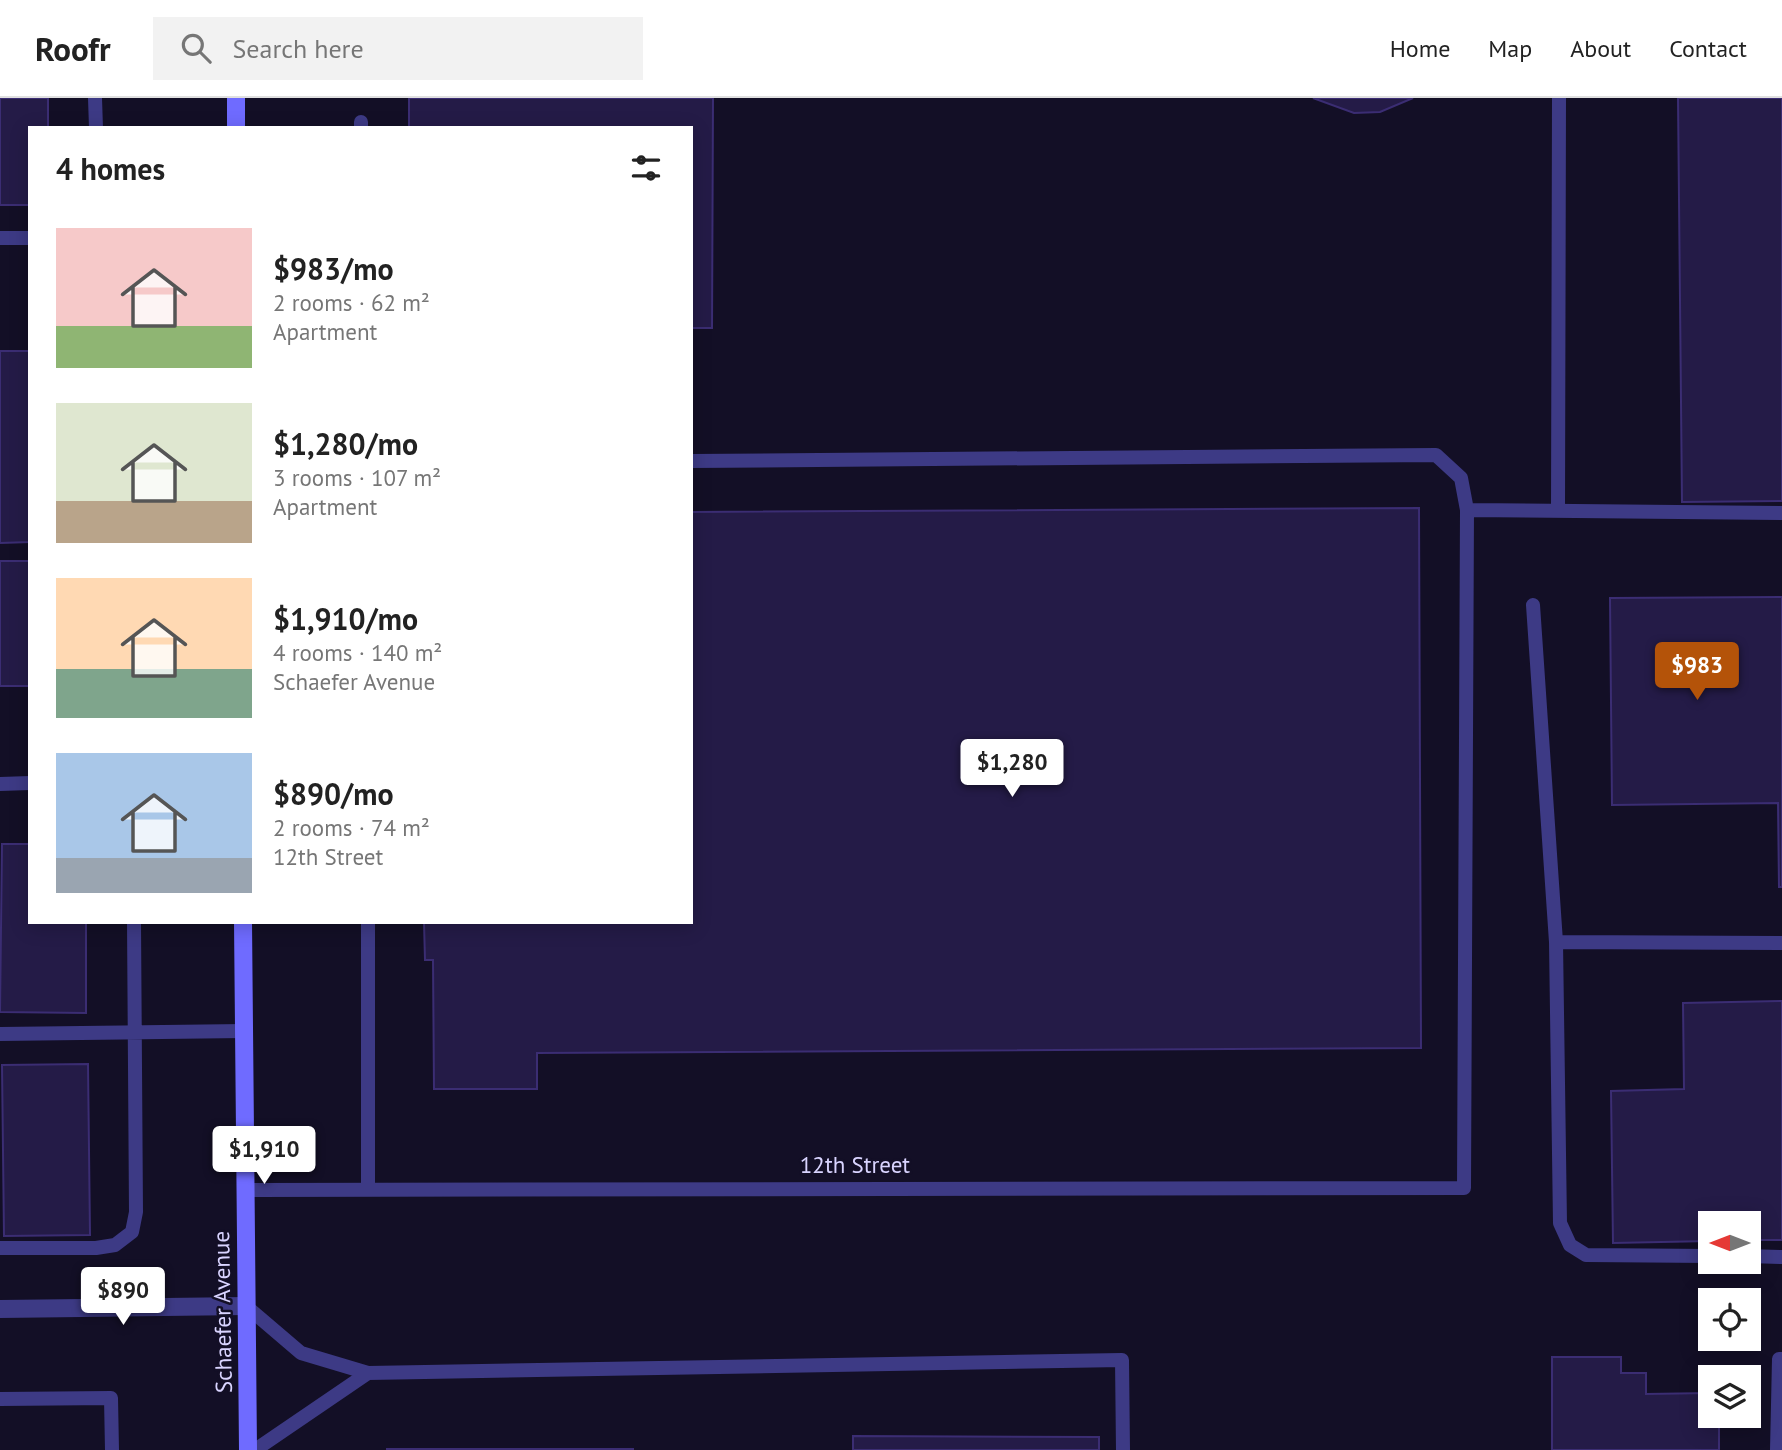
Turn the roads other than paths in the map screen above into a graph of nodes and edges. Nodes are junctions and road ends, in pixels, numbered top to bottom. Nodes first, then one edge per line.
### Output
1 (95, 98) edge
2 (236, 98) edge
3 (1559, 98) edge
4 (96, 126) edge
5 (236, 126) edge
6 (0, 238) edge
7 (28, 238) edge
8 (693, 461) edge
9 (1467, 510) junction
10 (1558, 511) junction
11 (1782, 513) edge
12 (1533, 605) dead end
13 (28, 783) edge
14 (0, 784) edge
15 (134, 924) edge
16 (243, 924) edge
17 (368, 924) edge
18 (1556, 942) junction
19 (1782, 943) edge
20 (244, 1031) junction
21 (135, 1032) junction
22 (0, 1034) edge
23 (245, 1190) junction
24 (368, 1190) junction
25 (0, 1248) edge
26 (1698, 1256) edge
27 (1761, 1256) edge
28 (1782, 1257) edge
29 (246, 1306) junction
30 (0, 1309) edge
31 (1782, 1359) edge
32 (368, 1373) junction
33 (0, 1399) edge
34 (112, 1450) edge
35 (248, 1450) edge
36 (255, 1450) edge
37 (1123, 1450) edge
38 (1777, 1450) edge

1 - 4 lane
2 - 5 street
3 - 10 lane
6 - 7 lane
8 - 9 lane
9 - 10 lane
9 - 24 lane, 12th Street
10 - 11 lane
12 - 18 lane
13 - 14 lane
15 - 21 lane
16 - 20 street, Schaefer Avenue
17 - 24 lane
18 - 19 lane
18 - 26 lane
20 - 21 lane
20 - 23 street, Schaefer Avenue
21 - 22 lane
21 - 25 lane
23 - 24 lane, 12th Street
23 - 29 street, Schaefer Avenue
27 - 28 lane
29 - 30 street
29 - 32 lane
29 - 35 street, Schaefer Avenue
31 - 38 lane
32 - 36 lane
32 - 37 lane
33 - 34 lane

